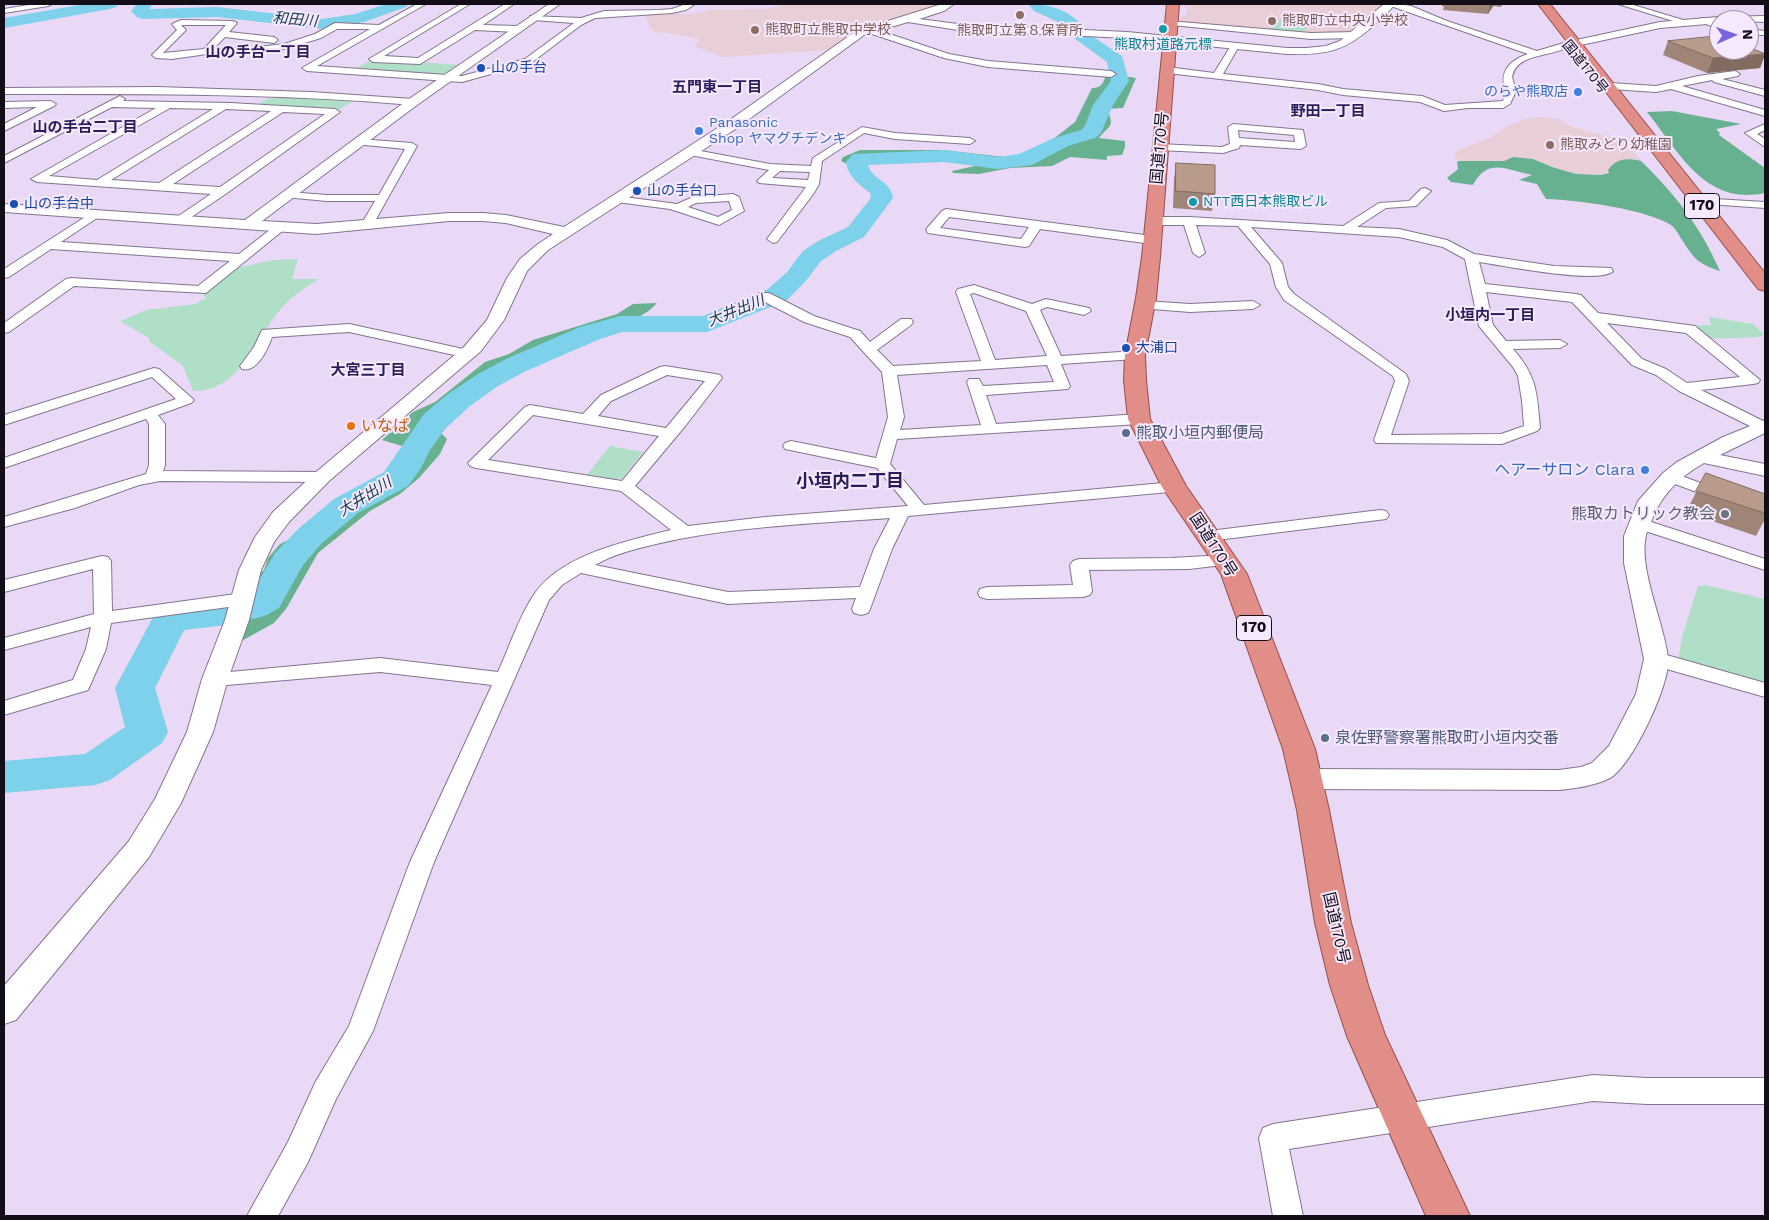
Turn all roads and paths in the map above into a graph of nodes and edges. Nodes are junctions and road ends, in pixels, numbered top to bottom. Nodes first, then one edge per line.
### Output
1 (48, 4) edge
2 (422, 4) edge
3 (466, 4) edge
4 (510, 4) edge
5 (555, 4) edge
6 (607, 4) edge
7 (650, 4) edge
8 (691, 4) edge
9 (949, 4) edge
10 (1173, 4) edge
11 (1390, 4) edge
12 (1536, 4) edge
13 (1544, 4) edge
14 (1622, 4) edge
15 (4, 11) edge
16 (641, 11) junction
17 (449, 14) junction
18 (491, 16) junction
19 (533, 18) junction
20 (588, 18) junction
21 (1765, 18) edge
22 (902, 20) junction
23 (1704, 20) junction
24 (389, 22) junction
25 (1686, 22) junction
26 (1709, 22) edge
27 (431, 25) junction
28 (473, 27) junction
29 (379, 28) junction
30 (517, 30) junction
31 (869, 30) junction
32 (1171, 31) junction
33 (222, 34) junction
34 (1354, 35) junction
35 (298, 43) junction
36 (1572, 44) junction
37 (1234, 46) junction
38 (207, 51) junction
39 (1536, 54) junction
40 (374, 58) junction
41 (1167, 70) junction
42 (352, 71) junction
43 (1111, 74) dead end
44 (1734, 74) edge
45 (1217, 76) junction
46 (448, 77) junction
47 (1706, 77) junction
48 (1758, 82) dead end
49 (1611, 86) junction
50 (1671, 86) junction
51 (1743, 87) junction
52 (137, 89) junction
53 (4, 91) edge
54 (1765, 93) edge
55 (413, 102) junction
56 (110, 104) junction
57 (4, 105) edge
58 (169, 105) junction
59 (224, 106) junction
60 (281, 109) junction
61 (1765, 113) edge
62 (1639, 126) junction
63 (1765, 127) edge
64 (4, 128) edge
65 (970, 140) dead end
66 (1234, 141) junction
67 (359, 142) junction
68 (1765, 144) edge
69 (1159, 147) junction
70 (690, 152) junction
71 (4, 160) edge
72 (777, 168) junction
73 (815, 169) junction
74 (99, 183) junction
75 (813, 184) junction
76 (161, 187) junction
77 (223, 190) junction
78 (1426, 191) dead end
79 (288, 195) junction
80 (381, 198) junction
81 (617, 199) junction
82 (1698, 201) junction
83 (1765, 205) edge
84 (4, 208) edge
85 (678, 208) dead end
86 (96, 214) junction
87 (181, 220) junction
88 (1189, 221) junction
89 (1241, 223) junction
90 (247, 224) junction
91 (368, 225) junction
92 (1036, 225) junction
93 (280, 228) junction
94 (1346, 229) junction
95 (1153, 231) junction
96 (567, 232) junction
97 (773, 238) dead end
98 (49, 245) junction
99 (1199, 253) dead end
100 (1471, 256) junction
101 (241, 258) junction
102 (1607, 271) dead end
103 (4, 274) edge
104 (1765, 285) edge
105 (1479, 287) junction
106 (772, 294) dead end
107 (1145, 305) junction
108 (1253, 305) dead end
109 (1032, 308) junction
110 (1084, 311) dead end
111 (1594, 316) junction
112 (906, 322) dead end
113 (4, 329) edge
114 (1502, 344) junction
115 (1560, 344) dead end
116 (869, 349) junction
117 (468, 354) junction
118 (1135, 355) junction
119 (1054, 361) junction
120 (990, 365) junction
121 (247, 366) dead end
122 (969, 366) junction
123 (889, 371) junction
124 (1684, 388) junction
125 (978, 392) junction
126 (36, 394) dead end
127 (48, 406) junction
128 (149, 412) junction
129 (587, 419) junction
130 (1140, 419) junction
131 (4, 420) edge
132 (1764, 426) edge
133 (990, 429) junction
134 (670, 433) junction
135 (892, 435) junction
136 (791, 446) dead end
137 (1702, 457) junction
138 (4, 463) edge
139 (882, 464) junction
140 (1765, 470) edge
141 (322, 477) junction
142 (1670, 477) junction
143 (153, 478) junction
144 (626, 487) junction
145 (1174, 487) junction
146 (909, 511) junction
147 (1765, 512) edge
148 (1380, 515) dead end
149 (4, 522) edge
150 (1639, 524) junction
151 (684, 532) junction
152 (1209, 536) junction
153 (1225, 560) junction
154 (1765, 565) edge
155 (577, 567) junction
156 (4, 586) edge
157 (987, 594) dead end
158 (243, 599) junction
159 (103, 618) junction
160 (4, 644) edge
161 (1656, 659) junction
162 (215, 679) junction
163 (504, 680) junction
164 (1765, 690) edge
165 (4, 708) edge
166 (1307, 779) junction
167 (4, 1010) edge
168 (1765, 1091) edge
169 (1402, 1118) junction
170 (262, 1216) edge
171 (1288, 1216) edge
172 (1448, 1216) edge

1 - 15 street
2 - 24 street
3 - 17 street
4 - 18 street
5 - 19 street
6 - 20 street
7 - 16 street
8 - 16 street
9 - 22 street
10 - 32 highway, 国道170号 / 170
11 - 34 street
11 - 39 street
12 - 36 highway, 国道170号 / 170
13 - 36 highway, 国道170号 / 170
14 - 25 street
16 - 20 street
17 - 18 street
17 - 27 street
18 - 28 street
19 - 20 street
19 - 30 street
20 - 46 street
21 - 23 street
22 - 31 street
22 - 32 street
23 - 25 street
23 - 26 street
24 - 27 street
24 - 29 street
25 - 36 street
27 - 40 street
28 - 30 street
28 - 40 street
29 - 35 street
29 - 42 street
30 - 46 street
31 - 43 street
31 - 70 street
32 - 34 street
32 - 37 street
32 - 41 highway, 国道170号 / 170
33 - 35 street
33 - 38 street
33 - 38 street
34 - 37 street
35 - 38 street
36 - 39 street
36 - 49 highway, 国道170号 / 170
36 - 62 highway, 国道170号 / 170
37 - 45 street
39 - 45 street
40 - 42 street
41 - 45 street
41 - 69 highway, 国道170号 / 170
42 - 46 street
44 - 47 street
46 - 55 street
47 - 50 street
47 - 51 street
48 - 51 street
49 - 50 street
49 - 62 highway, 国道170号 / 170
50 - 61 street
51 - 54 street
52 - 53 street
52 - 55 street
52 - 56 street
55 - 67 street
56 - 58 street
56 - 71 street
57 - 64 street
58 - 59 street
58 - 74 street
59 - 60 street
59 - 74 street
60 - 76 street
60 - 77 street
62 - 82 highway, 国道170号 / 170
63 - 68 street
65 - 73 street
66 - 66 street
66 - 69 street
67 - 79 street
67 - 80 street
69 - 95 highway, 国道170号 / 170
70 - 72 street
70 - 81 street
72 - 73 street
72 - 75 street
73 - 75 street
74 - 76 street
75 - 97 street
76 - 77 street
77 - 87 street
78 - 94 street
79 - 80 street
79 - 90 street
80 - 91 street
81 - 85 street
81 - 96 street
82 - 83 street
82 - 104 highway, 国道170号 / 170
84 - 86 street
86 - 87 street
86 - 98 street
87 - 90 street
88 - 89 street
88 - 95 street
88 - 99 street
89 - 94 street
89 - 114 street
90 - 93 street
91 - 93 street
91 - 96 street
92 - 92 street
92 - 95 street
93 - 101 street
94 - 100 street
95 - 107 highway, 国道170号 / 170
96 - 117 street
98 - 101 street
98 - 103 street
100 - 102 street
100 - 105 street
101 - 113 street
105 - 111 street
105 - 114 street
106 - 116 street
107 - 108 street
107 - 118 highway, 国道170号 / 170
109 - 110 street
109 - 119 street
109 - 120 street
111 - 124 street
111 - 124 street
112 - 116 street
114 - 115 street
116 - 123 street
117 - 121 street
117 - 141 street
118 - 119 street
118 - 130 highway, 国道170号 / 170
119 - 120 street
119 - 125 street
120 - 122 street
122 - 123 street
122 - 125 street
123 - 135 street
124 - 132 street
125 - 133 street
126 - 127 street
127 - 128 street
127 - 131 street
128 - 138 street
128 - 143 street
129 - 134 street
129 - 134 street
129 - 144 street
130 - 133 street
130 - 145 highway, 国道170号 / 170
132 - 137 street
133 - 135 street
134 - 144 street
135 - 139 street
136 - 139 street
137 - 140 street
137 - 142 street
139 - 146 street
141 - 143 street
141 - 158 street
142 - 147 street
142 - 150 street
143 - 149 street
144 - 151 street
145 - 146 street
145 - 152 highway, 国道170号 / 170
146 - 151 street
146 - 155 street
148 - 152 street
150 - 154 street
150 - 161 street
151 - 155 street
152 - 153 highway, 国道170号 / 170
153 - 157 street
153 - 166 highway, 国道170号 / 170
155 - 163 street
156 - 159 street
158 - 159 street
158 - 162 street
159 - 160 street
159 - 165 street
161 - 164 street
161 - 166 street
162 - 163 street
162 - 167 street
163 - 170 street
166 - 169 highway, 国道170号 / 170
168 - 169 street
169 - 171 street
169 - 172 highway, 国道170号 / 170

